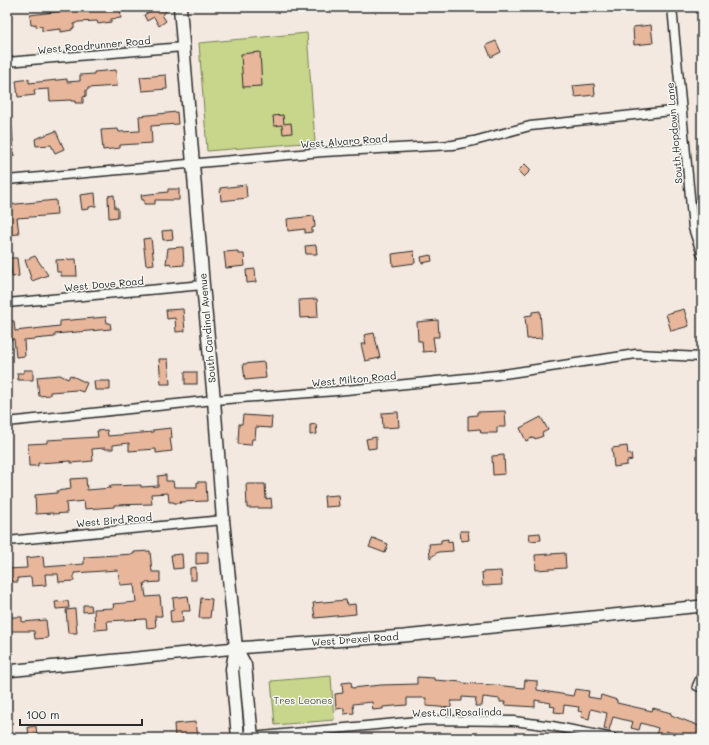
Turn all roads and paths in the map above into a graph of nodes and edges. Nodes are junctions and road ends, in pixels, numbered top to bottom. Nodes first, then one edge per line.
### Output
1 (180, 7) edge
2 (672, 7) edge
3 (183, 47) junction
4 (7, 62) edge
5 (681, 110) junction
6 (193, 163) junction
7 (7, 180) edge
8 (702, 255) edge
9 (203, 285) junction
10 (7, 303) edge
11 (702, 357) edge
12 (214, 400) junction
13 (7, 422) edge
14 (223, 520) junction
15 (7, 541) edge
16 (702, 600) edge
17 (702, 606) edge
18 (686, 608) junction
19 (236, 648) junction
20 (7, 671) edge
21 (702, 676) edge
22 (702, 688) edge
23 (252, 737) edge
24 (238, 738) edge
25 (613, 738) edge

1 - 3 main road, South Cardinal Avenue
2 - 5 street, South Hopdown Lane
3 - 4 street, West Roadrunner Road
3 - 6 main road, South Cardinal Avenue
5 - 6 street, West Alvaro Road
5 - 8 street, South Hopdown Lane
6 - 7 street, West Alvaro Road
6 - 9 main road, South Cardinal Avenue
9 - 10 street, West Dove Road
9 - 12 main road, South Cardinal Avenue
11 - 12 street, West Milton Road
12 - 13 street, West Milton Road
12 - 14 main road, South Cardinal Avenue
14 - 15 street, West Bird Road
14 - 19 main road, South Cardinal Avenue
16 - 18 street
17 - 18 street, West Drexel Road
18 - 19 street, West Drexel Road
19 - 20 street, West Drexel Road
19 - 23 main road, South Cardinal Avenue
19 - 24 main road, South Cardinal Avenue
21 - 22 street
23 - 25 street, West Cll Rosalinda

